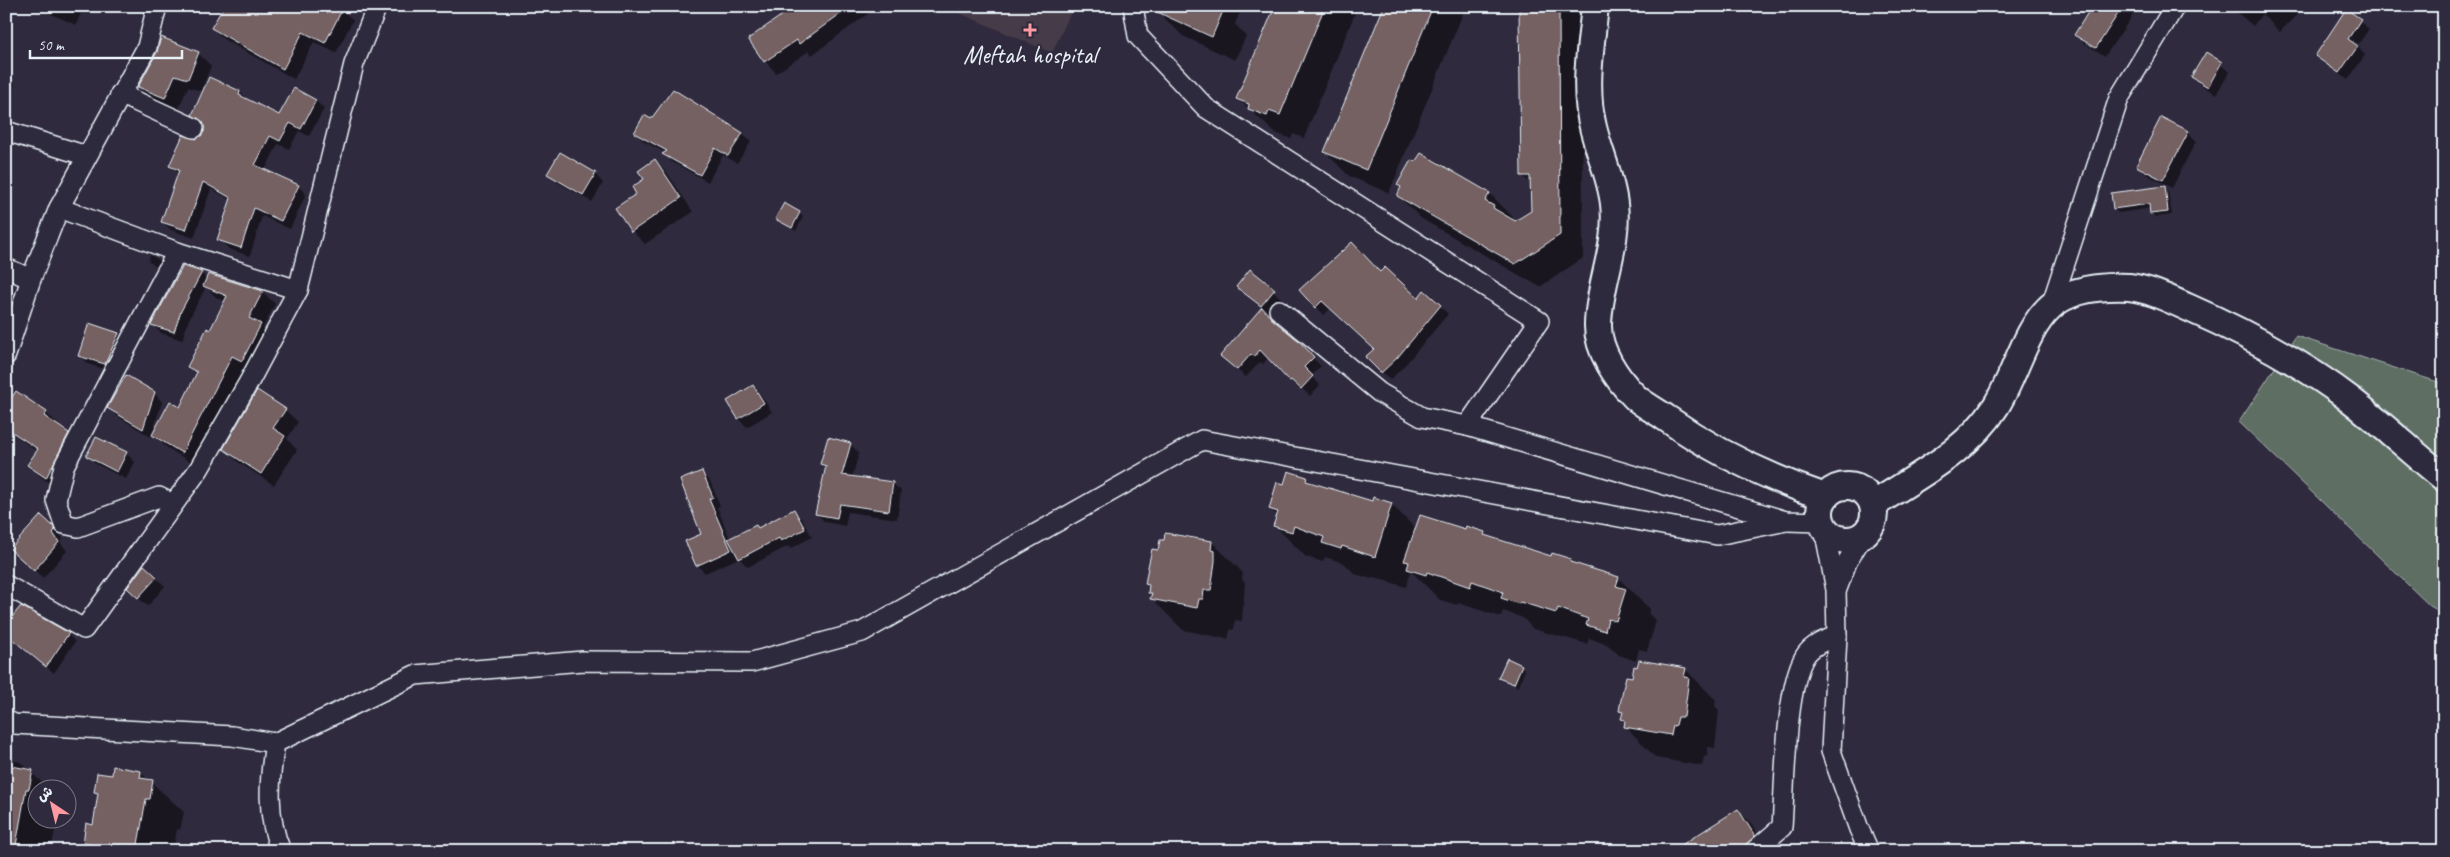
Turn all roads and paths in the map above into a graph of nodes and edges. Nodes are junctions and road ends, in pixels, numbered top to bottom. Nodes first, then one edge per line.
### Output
1 (157, 6) edge
2 (377, 6) edge
3 (1133, 6) edge
4 (1595, 6) edge
5 (2170, 9) edge
6 (120, 94) junction
7 (194, 128) dead end
8 (6, 131) edge
9 (87, 156) junction
10 (59, 208) junction
11 (177, 252) junction
12 (6, 268) edge
13 (31, 279) junction
14 (298, 290) junction
15 (2051, 306) junction
16 (1279, 310) dead end
17 (6, 355) edge
18 (1467, 426) junction
19 (2444, 478) edge
20 (174, 504) junction
21 (1873, 505) junction
22 (1824, 516) junction
23 (1786, 521) junction
24 (1864, 535) junction
25 (6, 585) edge
26 (1836, 590) junction
27 (1837, 636) junction
28 (6, 720) edge
29 (275, 743) junction
30 (281, 851) edge
31 (1754, 851) edge
32 (1869, 851) edge

1 - 6 street
2 - 14 street
3 - 18 street
4 - 22 main road
5 - 15 street
6 - 7 street
6 - 9 street
8 - 9 street
9 - 10 street
10 - 11 street
10 - 13 street
11 - 14 street
11 - 20 street
12 - 13 street
13 - 17 street
14 - 20 street
15 - 19 main road
15 - 21 main road
16 - 18 street
18 - 23 street
20 - 25 street
21 - 22 main road
21 - 24 main road
22 - 23 street
22 - 24 main road
22 - 26 street
23 - 29 street
24 - 26 street
26 - 27 street
27 - 31 street
27 - 32 street
28 - 29 street
29 - 30 street

